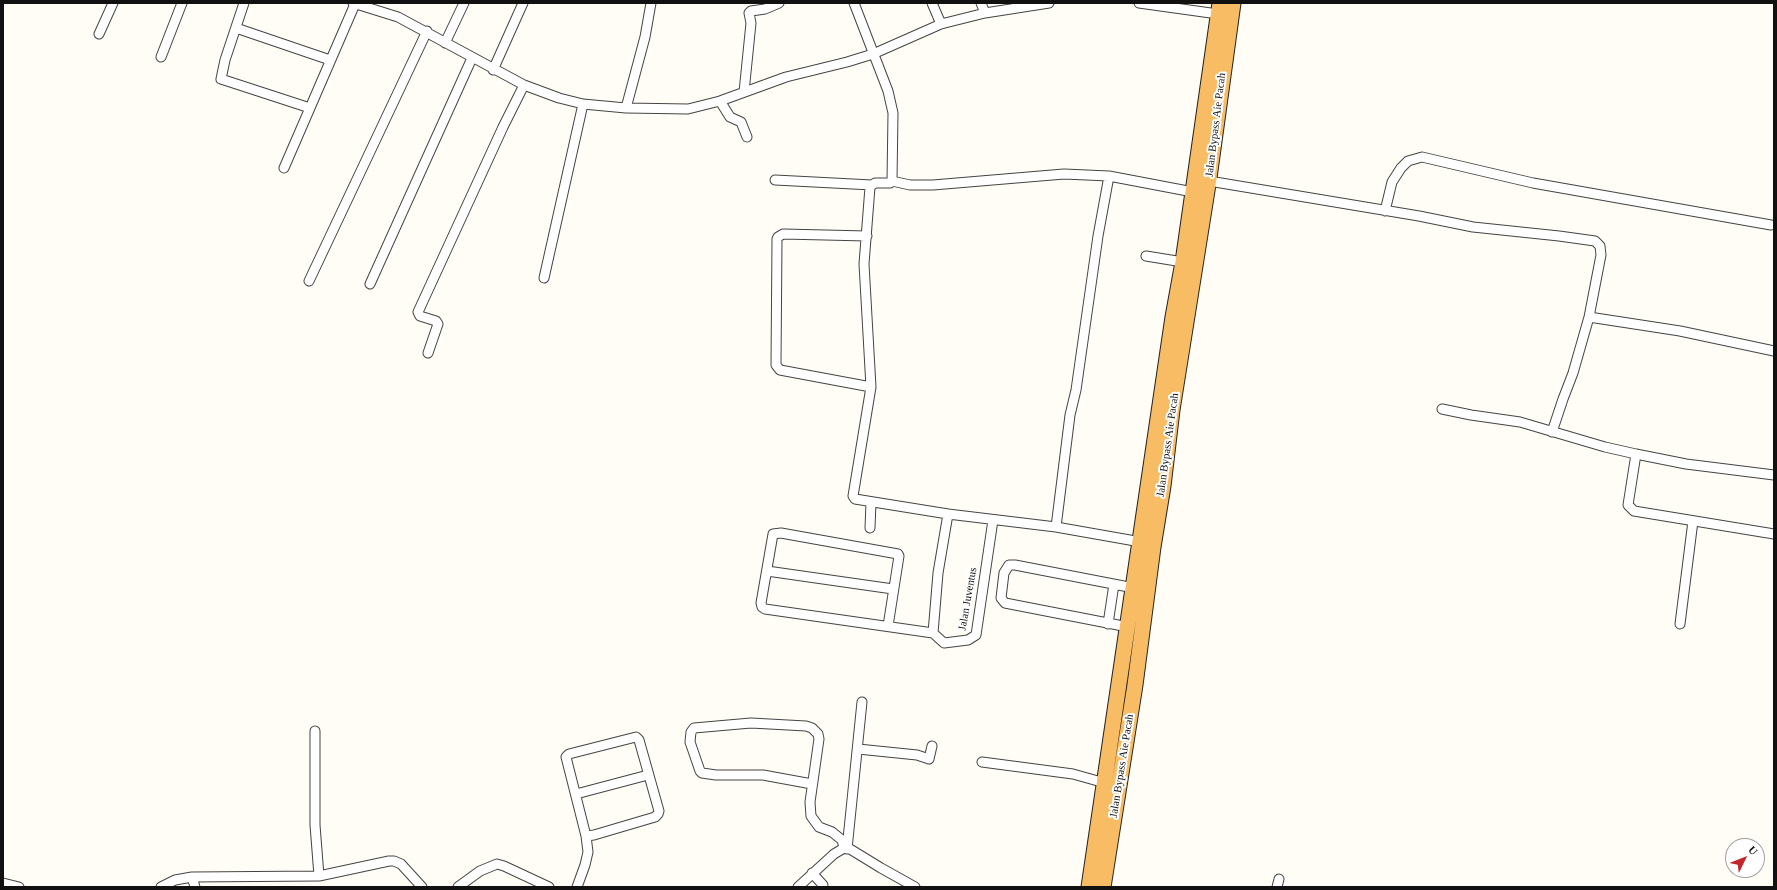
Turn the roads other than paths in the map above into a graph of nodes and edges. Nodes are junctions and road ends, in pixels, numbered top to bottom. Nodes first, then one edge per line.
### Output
1 (113, 3) edge
2 (182, 3) edge
3 (244, 3) edge
4 (354, 3) edge
5 (464, 3) edge
6 (523, 3) edge
7 (651, 3) edge
8 (779, 3) edge
9 (854, 3) edge
10 (932, 3) edge
11 (981, 3) edge
12 (1049, 3) edge
13 (1139, 3) edge
14 (1233, 3) edge
15 (376, 6) edge
16 (1219, 9) edge
17 (986, 13) junction
18 (941, 24) junction
19 (236, 28) junction
20 (426, 31) junction
21 (99, 34) dead end
22 (445, 43) junction
23 (873, 54) junction
24 (161, 57) dead end
25 (472, 58) junction
26 (330, 60) junction
27 (493, 70) junction
28 (524, 85) junction
29 (744, 92) junction
30 (720, 101) junction
31 (583, 104) junction
32 (310, 108) junction
33 (626, 108) junction
34 (747, 137) dead end
35 (284, 168) dead end
36 (1109, 176) junction
37 (775, 180) dead end
38 (892, 181) junction
39 (1209, 181) junction
40 (872, 185) junction
41 (1193, 192) junction
42 (1385, 211) junction
43 (1771, 226) dead end
44 (867, 236) junction
45 (1146, 256) dead end
46 (1183, 262) junction
47 (544, 278) dead end
48 (309, 281) dead end
49 (370, 284) dead end
50 (1182, 303) junction
51 (1589, 317) junction
52 (1774, 351) edge
53 (428, 353) dead end
54 (871, 387) junction
55 (1442, 409) dead end
56 (1552, 432) junction
57 (1636, 454) junction
58 (1774, 475) edge
59 (871, 502) junction
60 (948, 514) junction
61 (993, 520) junction
62 (1693, 521) junction
63 (1056, 527) junction
64 (870, 528) dead end
65 (1774, 534) edge
66 (1141, 542) junction
67 (767, 571) junction
68 (1114, 584) junction
69 (1134, 588) junction
70 (893, 589) junction
71 (1108, 624) junction
72 (1680, 624) dead end
73 (888, 626) junction
74 (1128, 627) junction
75 (933, 633) junction
76 (862, 702) dead end
77 (315, 731) dead end
78 (932, 746) dead end
79 (858, 749) junction
80 (982, 762) dead end
81 (648, 775) junction
82 (1105, 783) junction
83 (812, 784) junction
84 (576, 794) junction
85 (586, 836) junction
86 (846, 848) junction
87 (812, 873) junction
88 (319, 876) junction
89 (192, 877) junction
90 (3, 882) edge
91 (823, 885) dead end
92 (19, 887) edge
93 (161, 887) edge
94 (195, 887) edge
95 (422, 887) edge
96 (458, 887) edge
97 (549, 887) edge
98 (577, 887) edge
99 (798, 887) edge
100 (913, 887) edge
101 (1090, 887) edge
102 (1103, 887) edge

1 - 21 street
2 - 24 street
3 - 19 street
4 - 15 street
4 - 26 street
5 - 22 street
6 - 27 street
7 - 33 street
8 - 29 street
9 - 23 street
10 - 18 street
11 - 17 street
12 - 17 street
13 - 16 street
14 - 39 highway, Jalan Bypass Aie Pacah
15 - 20 street
16 - 41 highway
17 - 18 street
18 - 23 street
19 - 26 street
19 - 32 street
20 - 22 street
20 - 48 street
22 - 25 street
23 - 29 street
23 - 38 street
25 - 27 street
25 - 49 street
26 - 32 street
27 - 28 street
28 - 31 street
28 - 53 street
29 - 30 street
30 - 33 street
30 - 34 street
31 - 33 street
31 - 47 street
32 - 35 street
36 - 38 street
36 - 41 street
36 - 63 street
37 - 40 street
38 - 40 street
39 - 42 street
39 - 50 highway, Jalan Bypass Aie Pacah
40 - 44 street
41 - 46 highway
42 - 43 street
42 - 51 street
44 - 54 street
44 - 54 street
45 - 46 street
46 - 50 highway
50 - 66 highway
50 - 102 highway, Jalan Bypass Aie Pacah
51 - 52 street
51 - 56 street
54 - 59 street
55 - 56 street
56 - 57 street
57 - 58 street
57 - 62 street
59 - 60 street
59 - 64 street
60 - 61 street
60 - 75 street
61 - 63 street
61 - 75 street, Jalan Juventus
62 - 65 street
62 - 72 street
63 - 66 street
66 - 69 highway
67 - 70 street
67 - 70 street
67 - 73 street
68 - 69 street
68 - 71 street
68 - 71 street
69 - 74 highway
70 - 73 street
71 - 74 street
73 - 75 street
74 - 82 highway
76 - 79 street
77 - 88 street
78 - 79 street
79 - 86 street
80 - 82 street
81 - 84 street
81 - 84 street
81 - 85 street
82 - 101 highway
83 - 83 street
83 - 86 street
84 - 85 street
85 - 98 street
86 - 87 street
86 - 100 street
87 - 91 street
87 - 99 street
88 - 89 street
88 - 95 street
89 - 93 street
89 - 94 street
90 - 92 street
96 - 97 street

